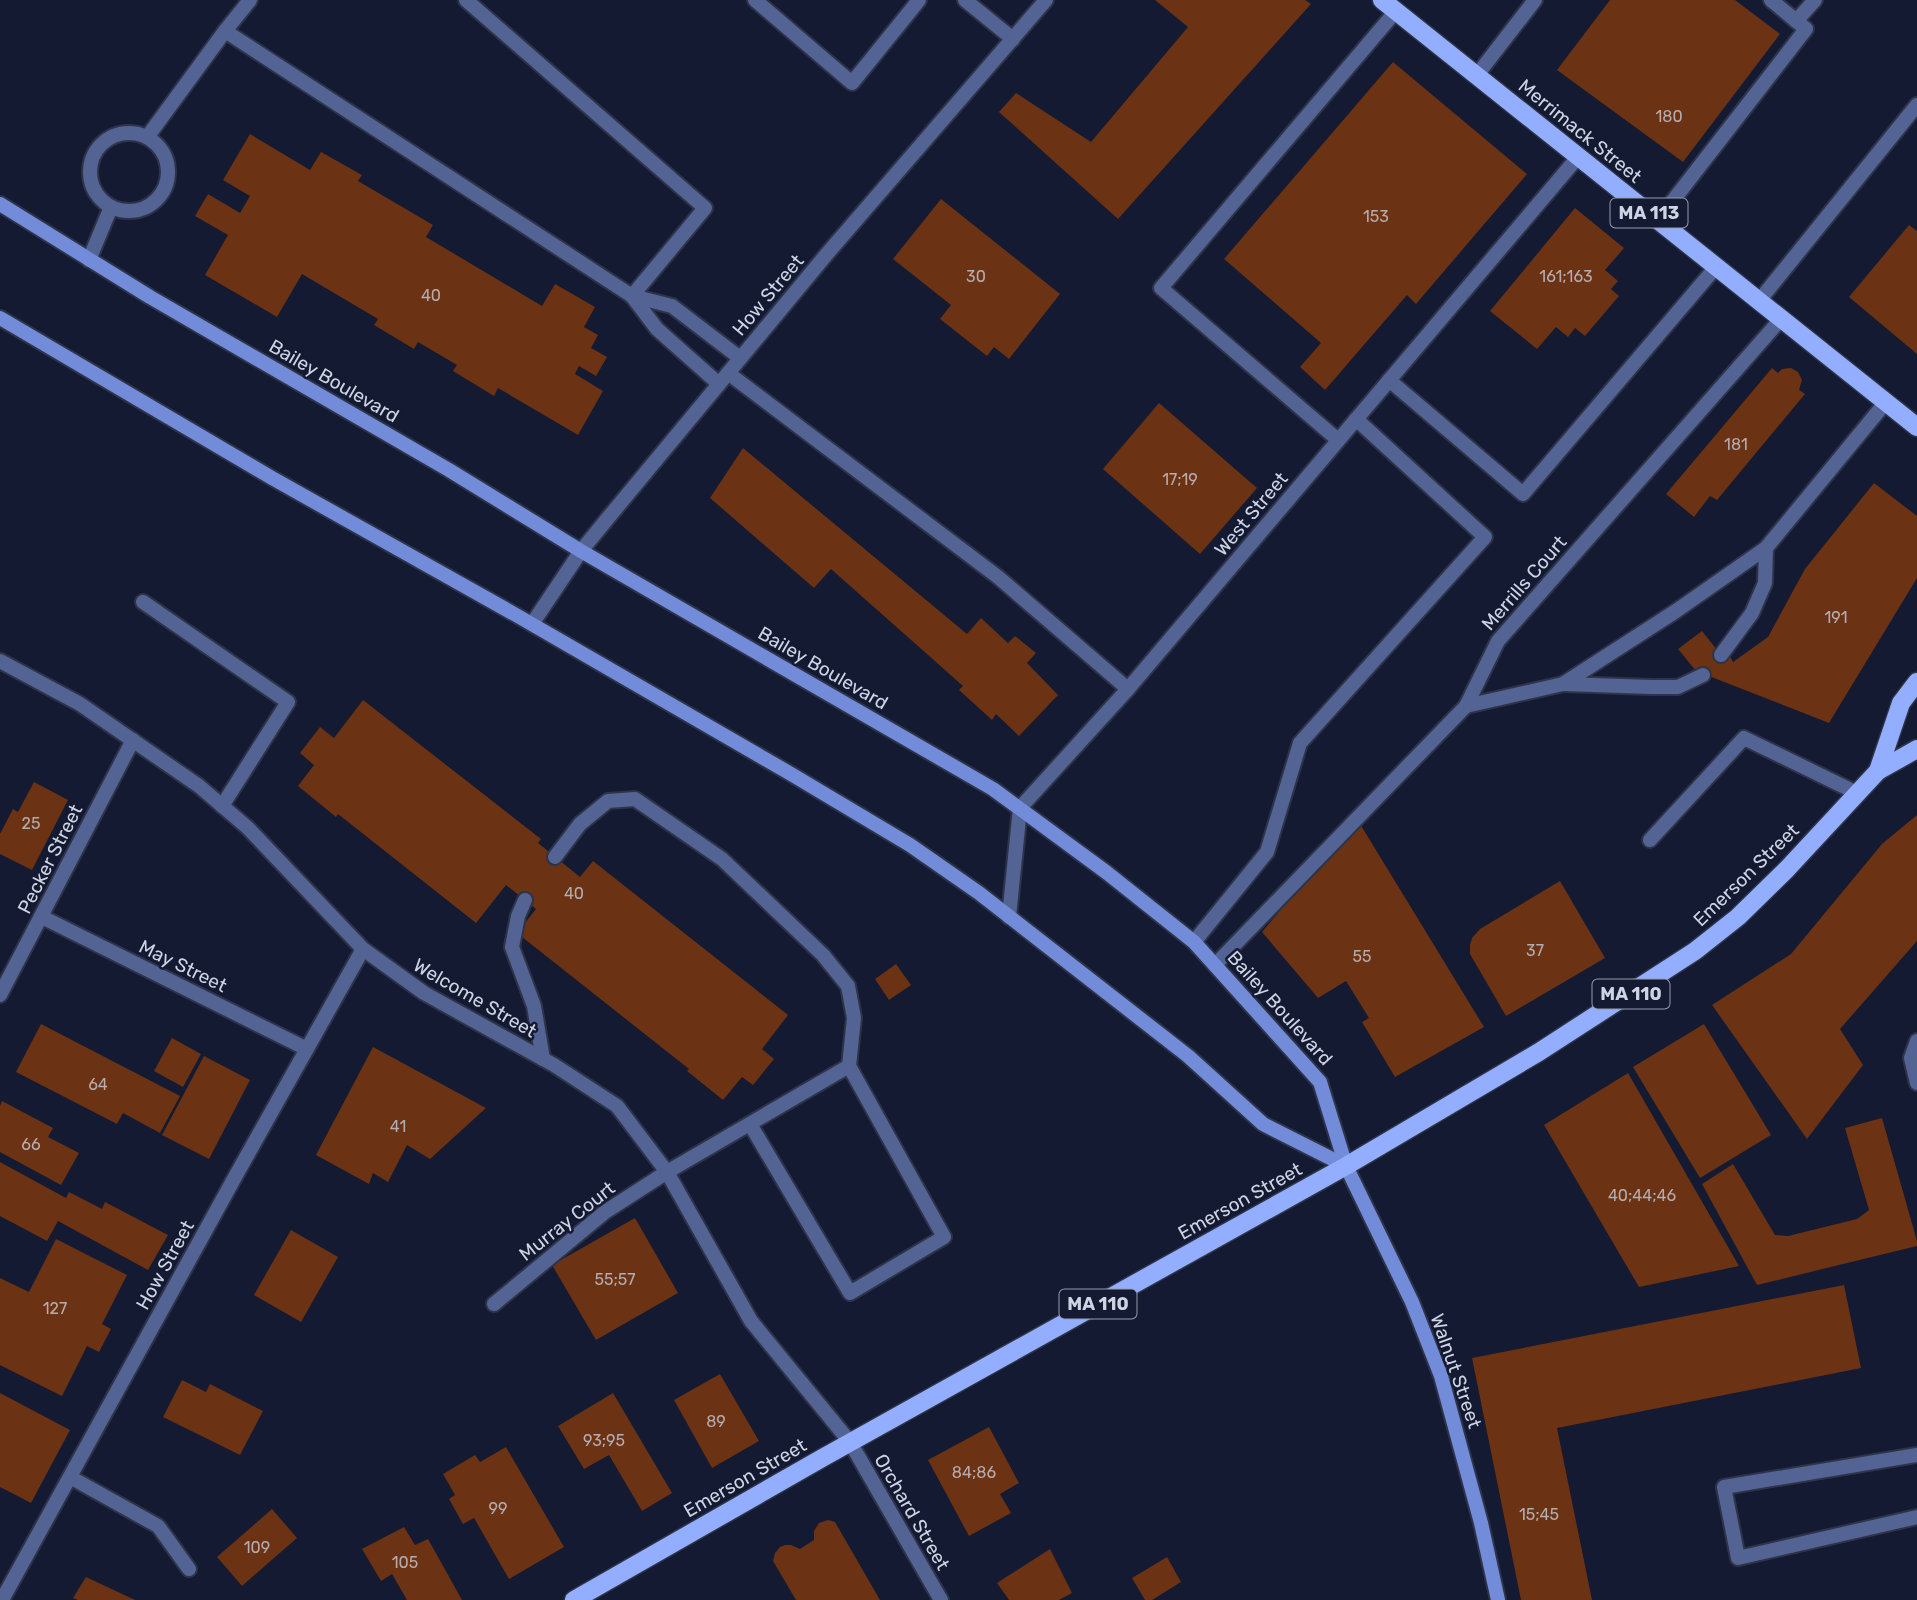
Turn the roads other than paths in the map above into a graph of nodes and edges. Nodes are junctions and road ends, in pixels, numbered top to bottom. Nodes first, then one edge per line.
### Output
1 (250, 0) edge
2 (466, 0) edge
3 (755, 0) edge
4 (919, 0) edge
5 (965, 0) edge
6 (1046, 0) edge
7 (1535, 0) edge
8 (1771, 0) edge
9 (1815, 0) edge
10 (1389, 6) edge
11 (1796, 22) junction
12 (225, 30) junction
13 (1013, 39) junction
14 (1477, 75) junction
15 (1917, 105) edge
16 (148, 136) junction
17 (1578, 157) junction
18 (0, 204) edge
19 (111, 207) junction
20 (1658, 220) junction
21 (89, 260) junction
22 (1716, 267) junction
23 (632, 296) junction
24 (1759, 301) junction
25 (0, 318) edge
26 (1781, 318) junction
27 (740, 358) junction
28 (723, 378) junction
29 (1389, 380) junction
30 (1886, 402) junction
31 (1356, 419) junction
32 (1917, 427) edge
33 (1338, 440) junction
34 (1766, 548) junction
35 (581, 551) junction
36 (144, 602) dead end
37 (532, 624) junction
38 (1721, 655) dead end
39 (0, 662) edge
40 (1703, 675) dead end
41 (1917, 682) edge
42 (1563, 684) junction
43 (1128, 690) junction
44 (1466, 706) junction
45 (133, 740) junction
46 (1917, 749) edge
47 (1878, 771) junction
48 (1857, 793) junction
49 (222, 806) junction
50 (1020, 808) junction
51 (1650, 840) dead end
52 (555, 857) dead end
53 (525, 900) dead end
54 (1009, 916) junction
55 (42, 917) junction
56 (1194, 942) junction
57 (363, 949) junction
58 (1215, 965) junction
59 (0, 995) edge
60 (1917, 1041) edge
61 (307, 1049) junction
62 (543, 1059) junction
63 (849, 1066) junction
64 (1917, 1083) edge
65 (750, 1124) junction
66 (1346, 1166) junction
67 (667, 1172) junction
68 (494, 1304) dead end
69 (850, 1443) junction
70 (1917, 1455) edge
71 (70, 1477) junction
72 (1917, 1517) edge
73 (189, 1569) dead end
74 (2, 1600) edge
75 (574, 1600) edge
76 (941, 1600) edge
77 (1498, 1600) edge

1 - 12 street
2 - 23 street
3 - 4 street
5 - 13 street
6 - 13 street, How Street
7 - 14 street
8 - 11 street
9 - 11 street
10 - 14 main road, Merrimack Street / MA 113
10 - 33 street
11 - 20 street
12 - 16 street
12 - 23 street
13 - 27 street, How Street
14 - 17 main road, Merrimack Street / MA 113
15 - 24 street
16 - 19 street
16 - 19 street
17 - 20 main road, Merrimack Street / MA 113
17 - 29 street, West Street
18 - 21 main road, Bailey Boulevard
19 - 21 street
20 - 22 main road, Merrimack Street / MA 113
21 - 35 main road, Bailey Boulevard
22 - 24 main road, Merrimack Street / MA 113
22 - 29 street
23 - 27 street
23 - 28 street
24 - 26 main road, Merrimack Street / MA 113
25 - 37 main road
26 - 30 main road, Merrimack Street / MA 113
26 - 44 street, Merrills Court
27 - 28 street, How Street
28 - 35 street, How Street
28 - 43 street
29 - 31 street, West Street
30 - 32 main road, Merrimack Street / MA 113
30 - 34 street
31 - 33 street, West Street
31 - 56 street
33 - 43 street, West Street
34 - 38 street
34 - 42 street
35 - 37 street, How Street
35 - 50 main road, Bailey Boulevard
36 - 49 street
37 - 54 main road
39 - 45 street, Welcome Street
40 - 42 street
41 - 47 main road, Emerson Street / MA 110
42 - 44 street
43 - 50 street, West Street
44 - 58 street, Merrills Court
45 - 49 street, Welcome Street
45 - 55 street, Pecker Street
46 - 47 main road, Emerson Street / MA 110
47 - 48 main road, Emerson Street / MA 110
48 - 51 street
48 - 66 main road, Emerson Street / MA 110
49 - 57 street, Welcome Street
50 - 54 street
50 - 56 main road, Bailey Boulevard
52 - 63 street
53 - 62 street
54 - 66 main road
55 - 59 street, Pecker Street
55 - 61 street, May Street
56 - 58 main road, Bailey Boulevard
57 - 61 street, How Street
57 - 62 street, Welcome Street
58 - 66 main road, Bailey Boulevard
60 - 64 street
61 - 71 street, How Street
62 - 67 street, Welcome Street
63 - 65 street, Murray Court
63 - 65 street
65 - 67 street, Murray Court
66 - 69 main road, Emerson Street / MA 110
66 - 77 main road, Walnut Street
67 - 68 street, Murray Court
67 - 69 street, Welcome Street
69 - 75 main road, Emerson Street / MA 110
69 - 76 street, Orchard Street
70 - 72 street
71 - 73 street
71 - 74 street, How Street

